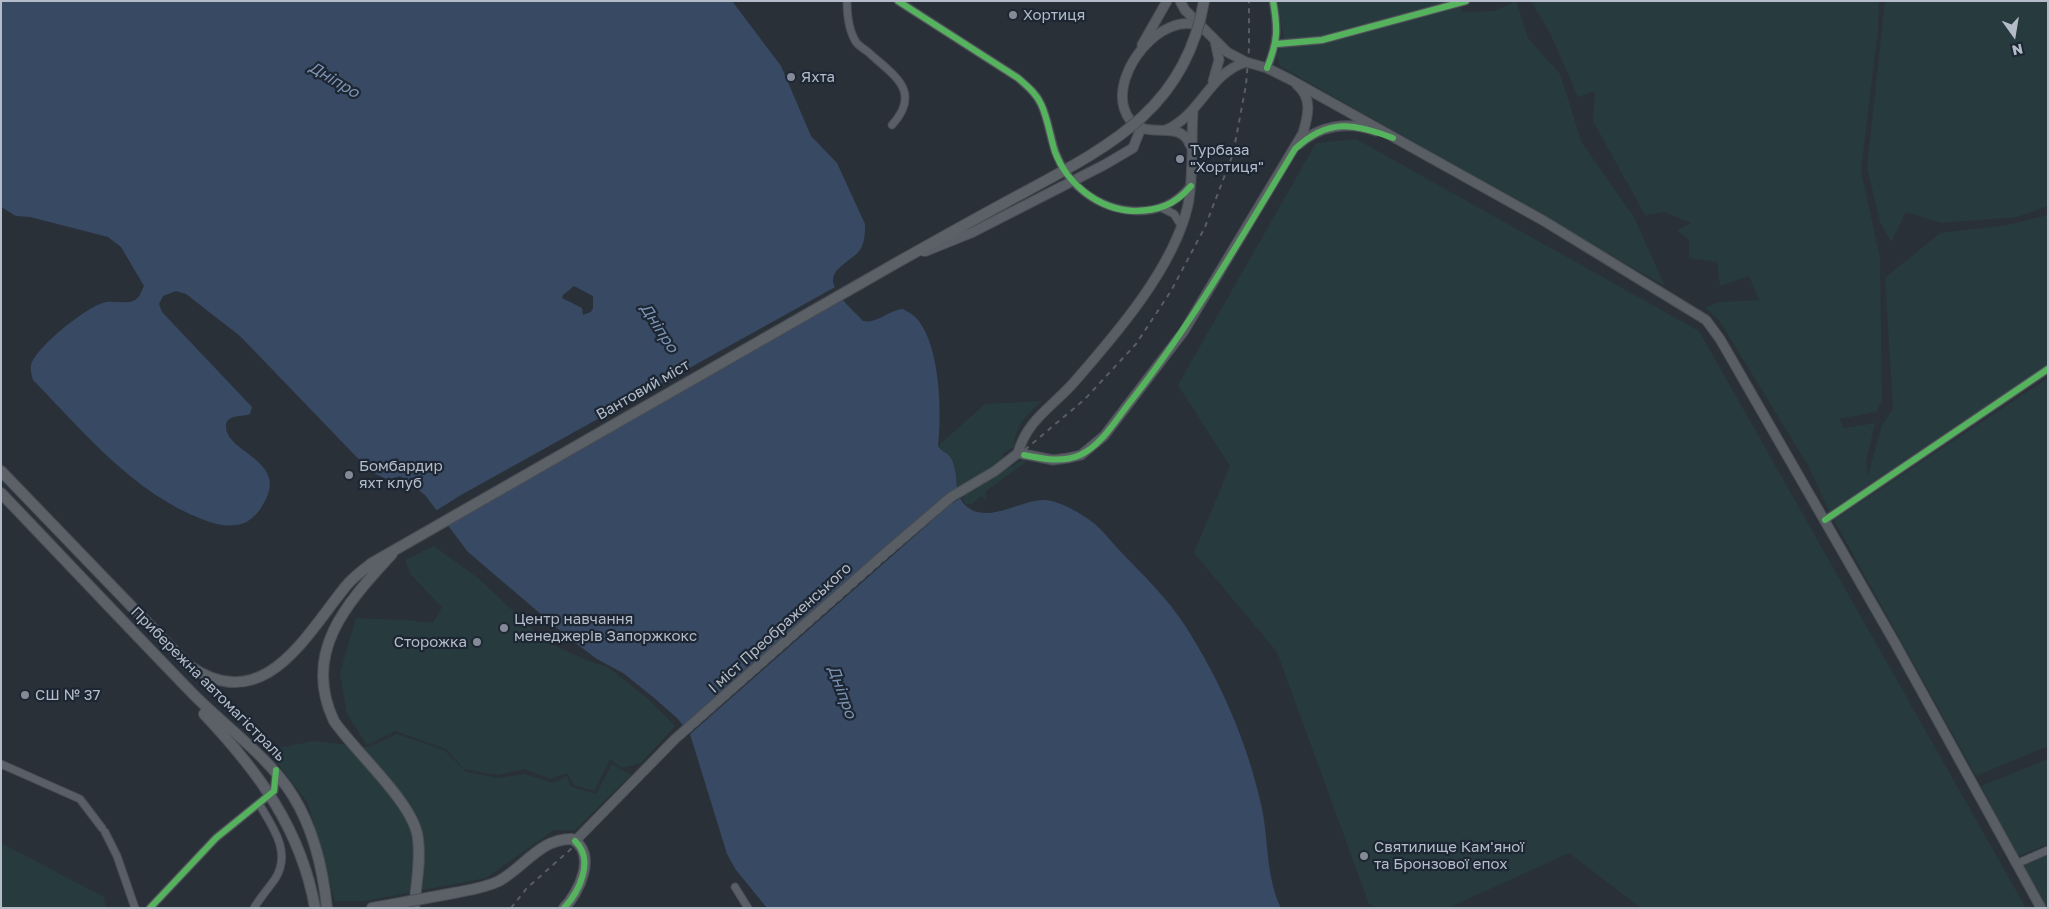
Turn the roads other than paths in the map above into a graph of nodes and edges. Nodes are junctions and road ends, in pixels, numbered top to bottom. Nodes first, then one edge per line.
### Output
1 (847, 1) edge
2 (898, 1) edge
3 (1167, 1) edge
4 (1180, 1) edge
5 (1204, 1) edge
6 (1273, 1) edge
7 (1466, 1) edge
8 (1204, 28) junction
9 (1215, 41) junction
10 (1276, 44) junction
11 (1134, 58) junction
12 (1246, 62) junction
13 (1267, 68) junction
14 (1291, 80) junction
15 (1210, 88) junction
16 (1193, 110) junction
17 (892, 125) dead end
18 (1141, 128) junction
19 (1163, 131) junction
20 (1393, 138) junction
21 (1295, 149) junction
22 (1191, 150) junction
23 (1191, 186) junction
24 (1162, 208) junction
25 (1181, 225) junction
26 (898, 262) junction
27 (2048, 369) edge
28 (1020, 454) junction
29 (1, 472) edge
30 (1, 493) edge
31 (1, 503) edge
32 (1825, 520) junction
33 (402, 544) junction
34 (1, 764) edge
35 (276, 770) junction
36 (271, 794) junction
37 (259, 804) junction
38 (578, 839) junction
39 (2048, 850) edge
40 (2016, 864) junction
41 (735, 887) dead end
42 (327, 905) edge
43 (134, 908) edge
44 (150, 908) edge
45 (254, 908) edge
46 (315, 908) edge
47 (372, 908) edge
48 (414, 908) edge
49 (564, 908) edge
50 (748, 908) edge
51 (2041, 908) edge

1 - 17 street
2 - 24 street
3 - 11 main road
4 - 8 main road
5 - 26 main road, Вантовий міст, bridge
6 - 10 street
7 - 10 street
8 - 9 main road
8 - 11 main road
9 - 12 main road
9 - 15 main road
10 - 13 street
11 - 18 main road
12 - 13 main road
12 - 15 main road
13 - 14 main road
14 - 20 main road
14 - 21 main road
15 - 16 main road
16 - 19 main road
16 - 22 main road
18 - 19 main road
18 - 26 street, bridge
19 - 22 main road
20 - 21 main road
20 - 32 main road
21 - 28 main road
22 - 23 main road
23 - 24 street
23 - 25 main road
24 - 25 street
25 - 28 main road
26 - 33 main road, Вантовий міст
27 - 32 street
28 - 38 main road, I міст Преображенського
29 - 33 main road
30 - 35 main road, Прибережна автомагістраль
31 - 36 main road, Прибережна автомагістраль
32 - 40 main road
33 - 48 main road
34 - 43 street
35 - 36 street
35 - 42 main road, Прибережна автомагістраль
36 - 37 street
36 - 46 main road, Прибережна автомагістраль
37 - 44 street
37 - 45 street
38 - 47 main road, bridge
38 - 49 main road
39 - 40 street
40 - 51 main road
41 - 50 street

